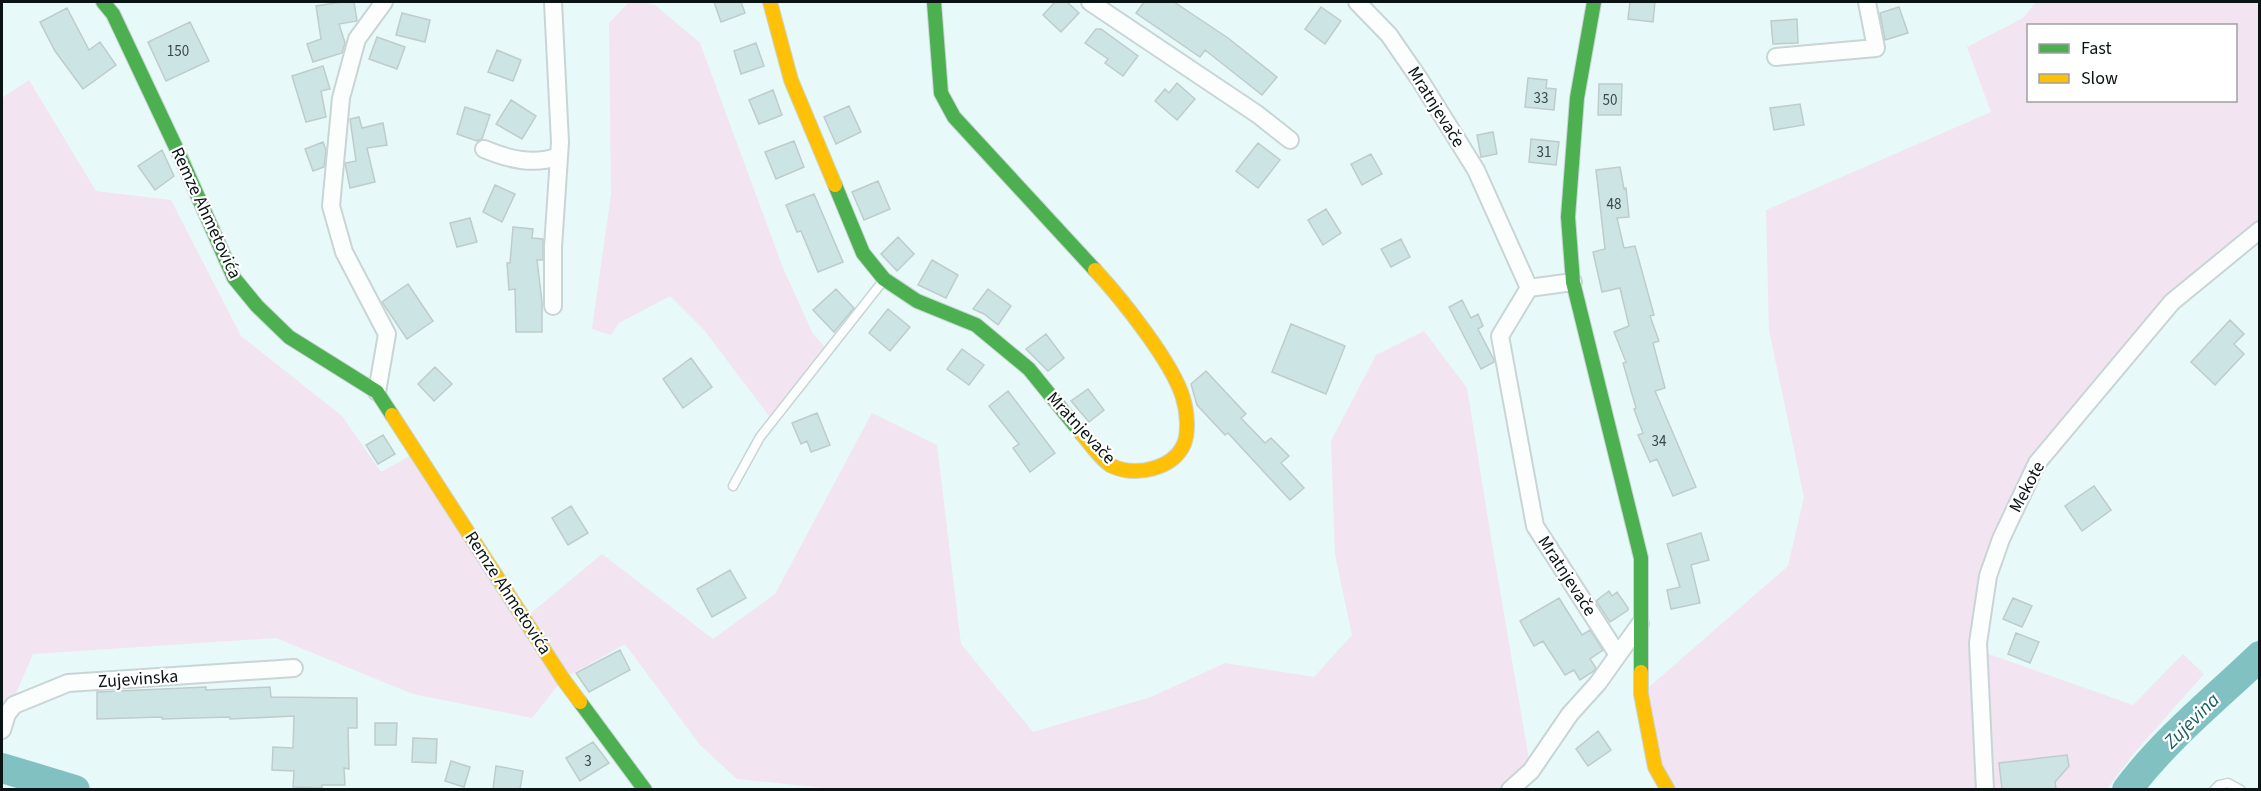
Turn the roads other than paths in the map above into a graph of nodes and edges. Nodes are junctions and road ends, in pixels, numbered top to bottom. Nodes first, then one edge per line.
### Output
1 (384, 2) edge
2 (553, 2) edge
3 (770, 2) edge
4 (934, 2) edge
5 (1090, 2) edge
6 (1357, 2) edge
7 (1594, 2) edge
8 (1867, 2) edge
9 (110, 6) edge
10 (1776, 57) dead end
11 (1290, 140) dead end
12 (484, 149) dead end
13 (559, 156) junction
14 (2259, 231) edge
15 (884, 279) junction
16 (1573, 282) junction
17 (1529, 288) junction
18 (553, 306) dead end
19 (377, 392) junction
20 (733, 486) dead end
21 (1640, 624) junction
22 (1618, 655) junction
23 (294, 668) dead end
24 (2, 730) edge
25 (645, 789) edge
26 (1509, 789) edge
27 (1668, 789) edge
28 (1985, 789) edge
29 (2214, 789) edge
30 (2241, 789) edge

1 - 19 street
2 - 13 street
3 - 15 street, Mratnjevače
4 - 15 street, Mratnjevače
5 - 11 street
6 - 17 street, Mratnjevače
7 - 16 street
8 - 10 street
9 - 19 street, Remze Ahmetovića
12 - 13 street
13 - 18 street
14 - 28 street, Mekote
15 - 20 lane
16 - 17 street
16 - 21 street
17 - 22 street, Mratnjevače
19 - 25 street, Remze Ahmetovića
21 - 22 street
21 - 27 street
22 - 26 street
23 - 24 street, Zujevinska
29 - 30 lane

